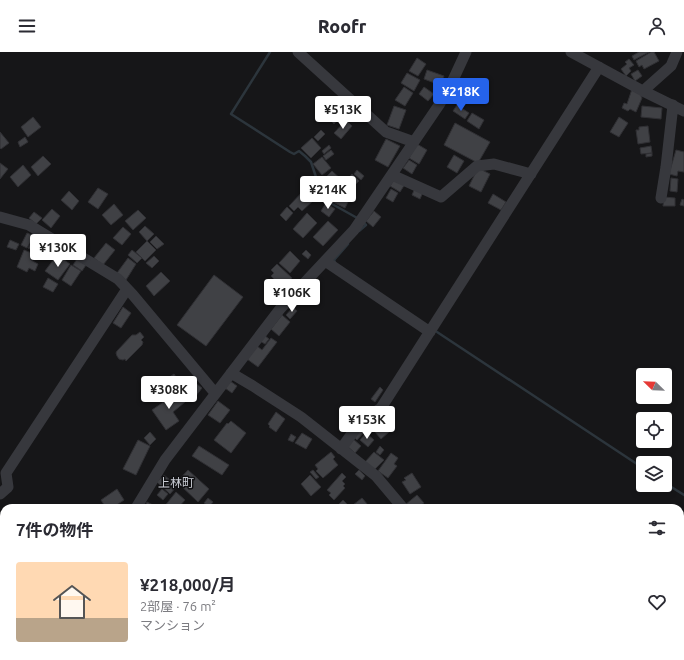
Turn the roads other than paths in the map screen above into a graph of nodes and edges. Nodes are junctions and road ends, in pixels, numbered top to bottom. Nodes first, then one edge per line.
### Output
1 (298, 52) edge
2 (466, 52) edge
3 (571, 52) edge
4 (677, 52) edge
5 (598, 67) junction
6 (643, 91) junction
7 (673, 106) junction
8 (684, 111) edge
9 (414, 142) junction
10 (531, 174) junction
11 (392, 175) junction
12 (661, 198) dead end
13 (0, 217) edge
14 (325, 261) junction
15 (127, 289) junction
16 (430, 332) junction
17 (230, 373) junction
18 (215, 393) junction
19 (341, 449) junction
20 (0, 494) edge
21 (138, 504) edge
22 (400, 504) edge

1 - 9 street
2 - 9 street
3 - 5 street
4 - 6 street
5 - 6 street
5 - 10 street
6 - 7 street
7 - 8 street
7 - 12 street
9 - 11 street
10 - 11 street
10 - 16 street
11 - 14 street
13 - 15 street
14 - 16 street
14 - 17 street
15 - 18 street
15 - 20 street
16 - 19 street
17 - 18 street
17 - 19 street
18 - 21 street
19 - 22 street

